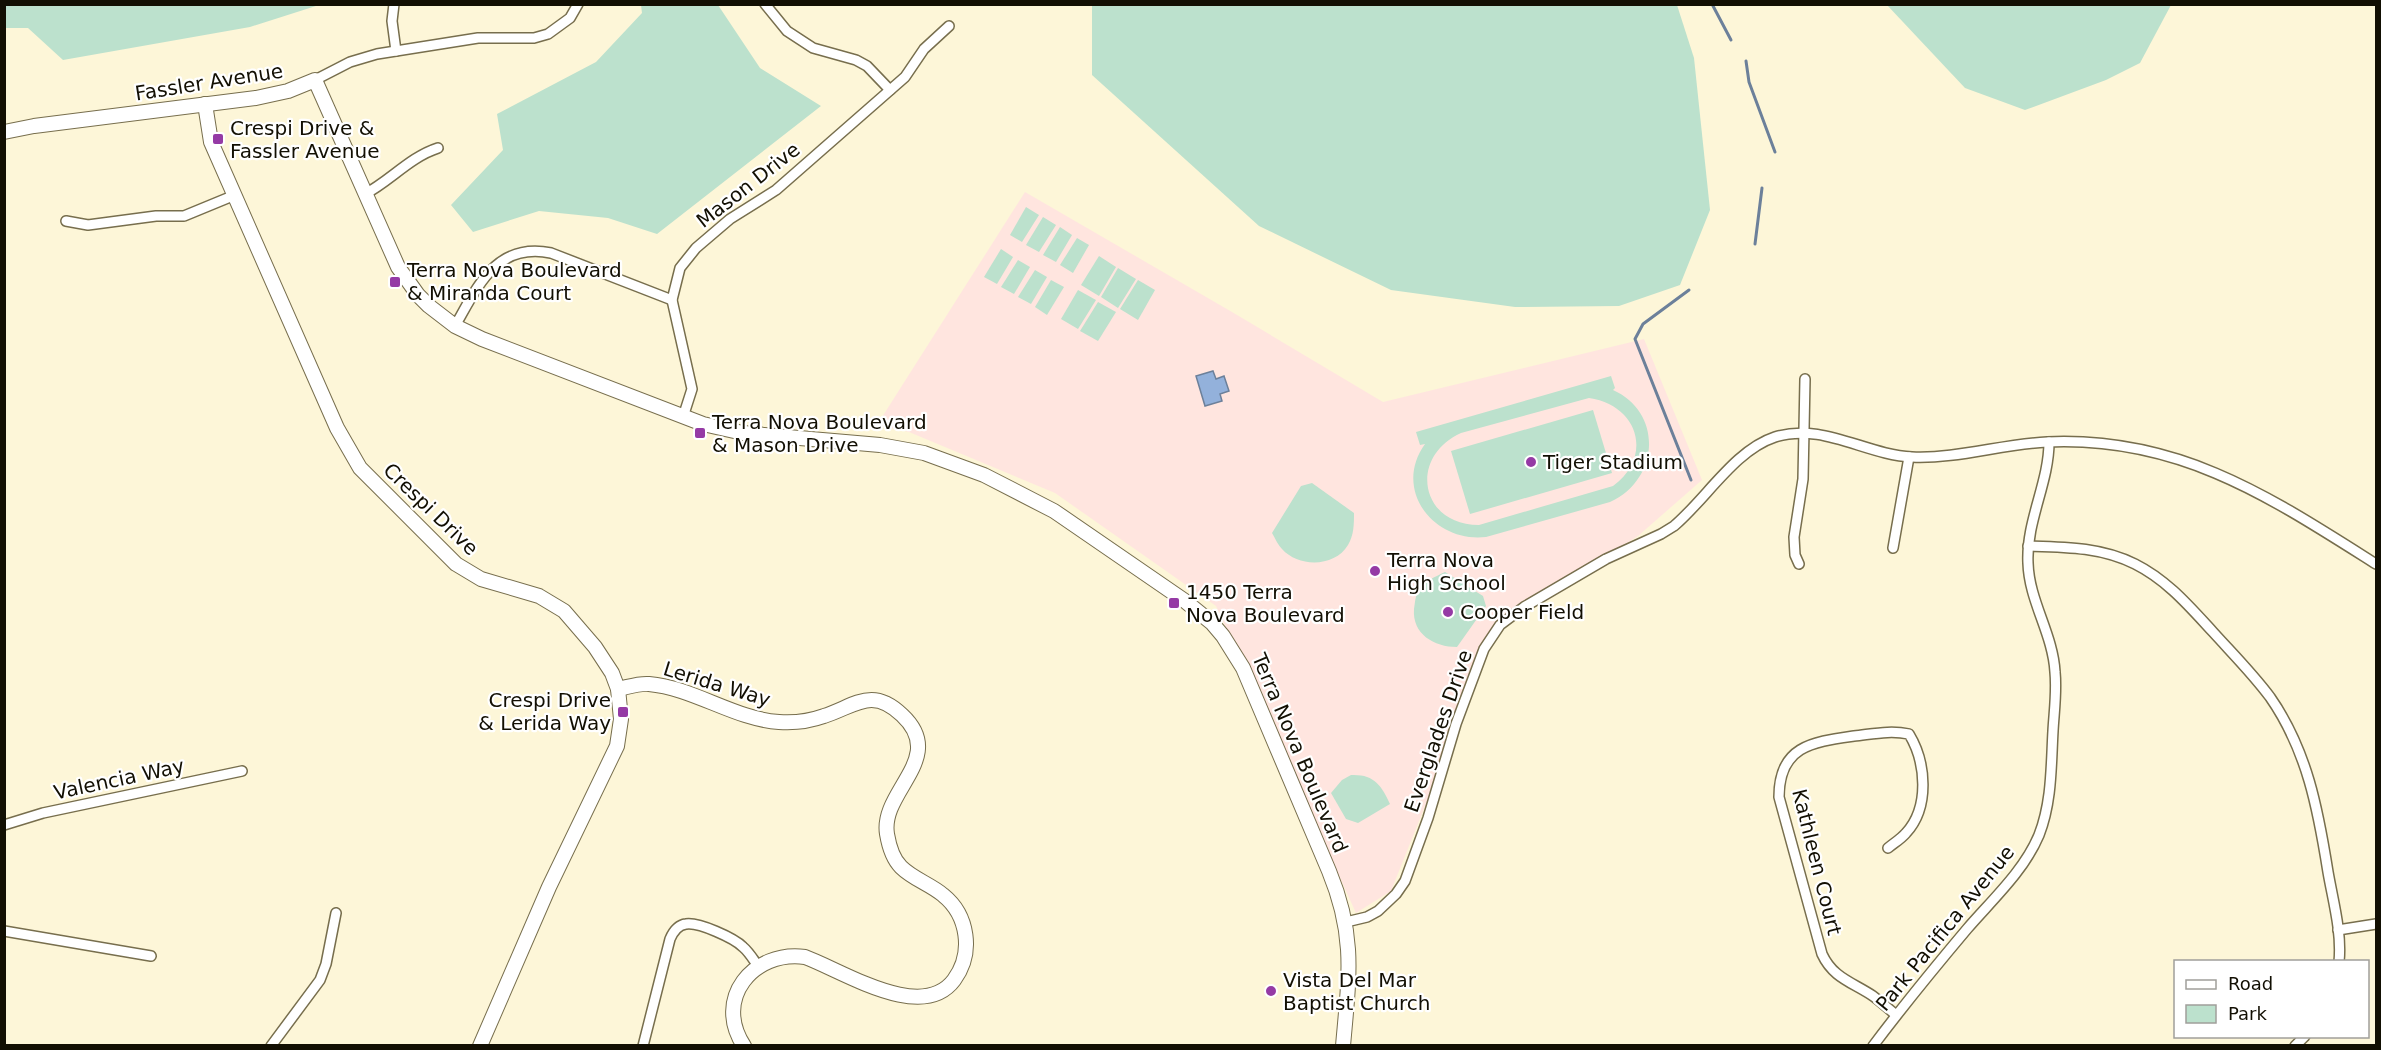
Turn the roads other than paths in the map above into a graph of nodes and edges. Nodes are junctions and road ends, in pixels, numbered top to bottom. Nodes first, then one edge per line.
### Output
1 (394, 4) edge
2 (578, 4) edge
3 (765, 4) edge
4 (949, 26) dead end
5 (396, 51) junction
6 (315, 80) junction
7 (890, 90) junction
8 (205, 104) junction
9 (4, 132) edge
10 (438, 148) dead end
11 (365, 194) junction
12 (235, 195) junction
13 (66, 221) dead end
14 (672, 300) junction
15 (455, 326) junction
16 (1805, 379) dead end
17 (683, 417) junction
18 (1805, 434) junction
19 (2049, 442) junction
20 (1909, 457) junction
21 (2028, 546) junction
22 (1893, 548) dead end
23 (1799, 564) dead end
24 (2376, 564) edge
25 (618, 689) junction
26 (242, 771) dead end
27 (4, 825) edge
28 (1888, 848) dead end
29 (336, 913) dead end
30 (1346, 922) junction
31 (2376, 924) edge
32 (4, 930) edge
33 (2338, 930) junction
34 (150, 956) dead end
35 (2339, 960) edge
36 (758, 966) junction
37 (1896, 1015) junction
38 (271, 1046) edge
39 (480, 1046) edge
40 (643, 1046) edge
41 (744, 1046) edge
42 (1343, 1046) edge
43 (1873, 1046) edge

1 - 5 street
2 - 5 street, Fassler Avenue
3 - 7 street
4 - 7 street, Mason Drive
5 - 6 street, Fassler Avenue
6 - 8 street, Fassler Avenue
6 - 11 street, Terra Nova Boulevard
7 - 14 street, Mason Drive
8 - 9 street, Fassler Avenue
8 - 12 street, Crespi Drive
10 - 11 street
11 - 15 street, Terra Nova Boulevard
12 - 13 street
12 - 25 street, Crespi Drive
14 - 15 street
14 - 17 street, Mason Drive
15 - 17 street, Terra Nova Boulevard
16 - 18 street
17 - 30 street, Terra Nova Boulevard
18 - 20 street, Everglades Drive
18 - 23 street
18 - 30 street, Everglades Drive
19 - 20 street, Everglades Drive
19 - 21 street, Park Pacifica Avenue
19 - 24 street, Everglades Drive
20 - 22 street
21 - 33 street
21 - 37 street, Park Pacifica Avenue
25 - 36 street, Lerida Way
25 - 39 street, Crespi Drive
26 - 27 street, Valencia Way
28 - 37 street, Kathleen Court
29 - 38 street
30 - 42 street, Terra Nova Boulevard
31 - 33 street
32 - 34 street
33 - 35 street
36 - 40 street
36 - 41 street
37 - 43 street, Park Pacifica Avenue

